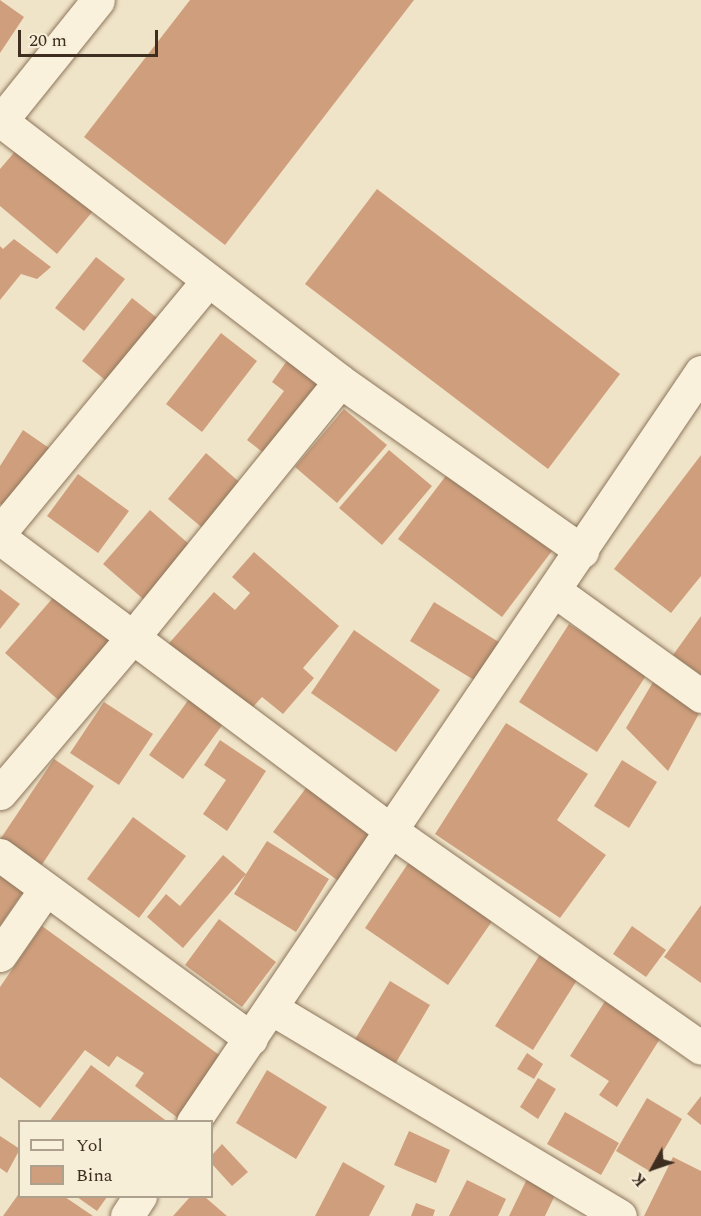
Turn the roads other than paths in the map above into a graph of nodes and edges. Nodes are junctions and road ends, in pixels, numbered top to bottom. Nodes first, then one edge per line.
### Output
1 (98, 0) edge
2 (0, 121) edge
3 (207, 282) junction
4 (701, 372) edge
5 (340, 381) junction
6 (0, 532) edge
7 (0, 538) edge
8 (582, 551) junction
9 (555, 591) junction
10 (133, 637) junction
11 (701, 696) edge
12 (0, 793) edge
13 (393, 832) junction
14 (0, 855) edge
15 (45, 890) junction
16 (0, 955) edge
17 (272, 1008) junction
18 (251, 1039) junction
19 (701, 1048) edge
20 (194, 1120) edge
21 (139, 1198) edge
22 (127, 1216) edge
23 (620, 1216) edge

1 - 2 street
2 - 3 street
3 - 5 street
3 - 6 street
4 - 8 street
5 - 8 street
5 - 10 street
7 - 10 street
8 - 9 street
9 - 11 street
9 - 13 street
10 - 12 street
10 - 13 street
13 - 17 street
13 - 19 street
14 - 15 street
15 - 16 street
15 - 18 street
17 - 18 street
17 - 23 street
18 - 20 street
21 - 22 street

